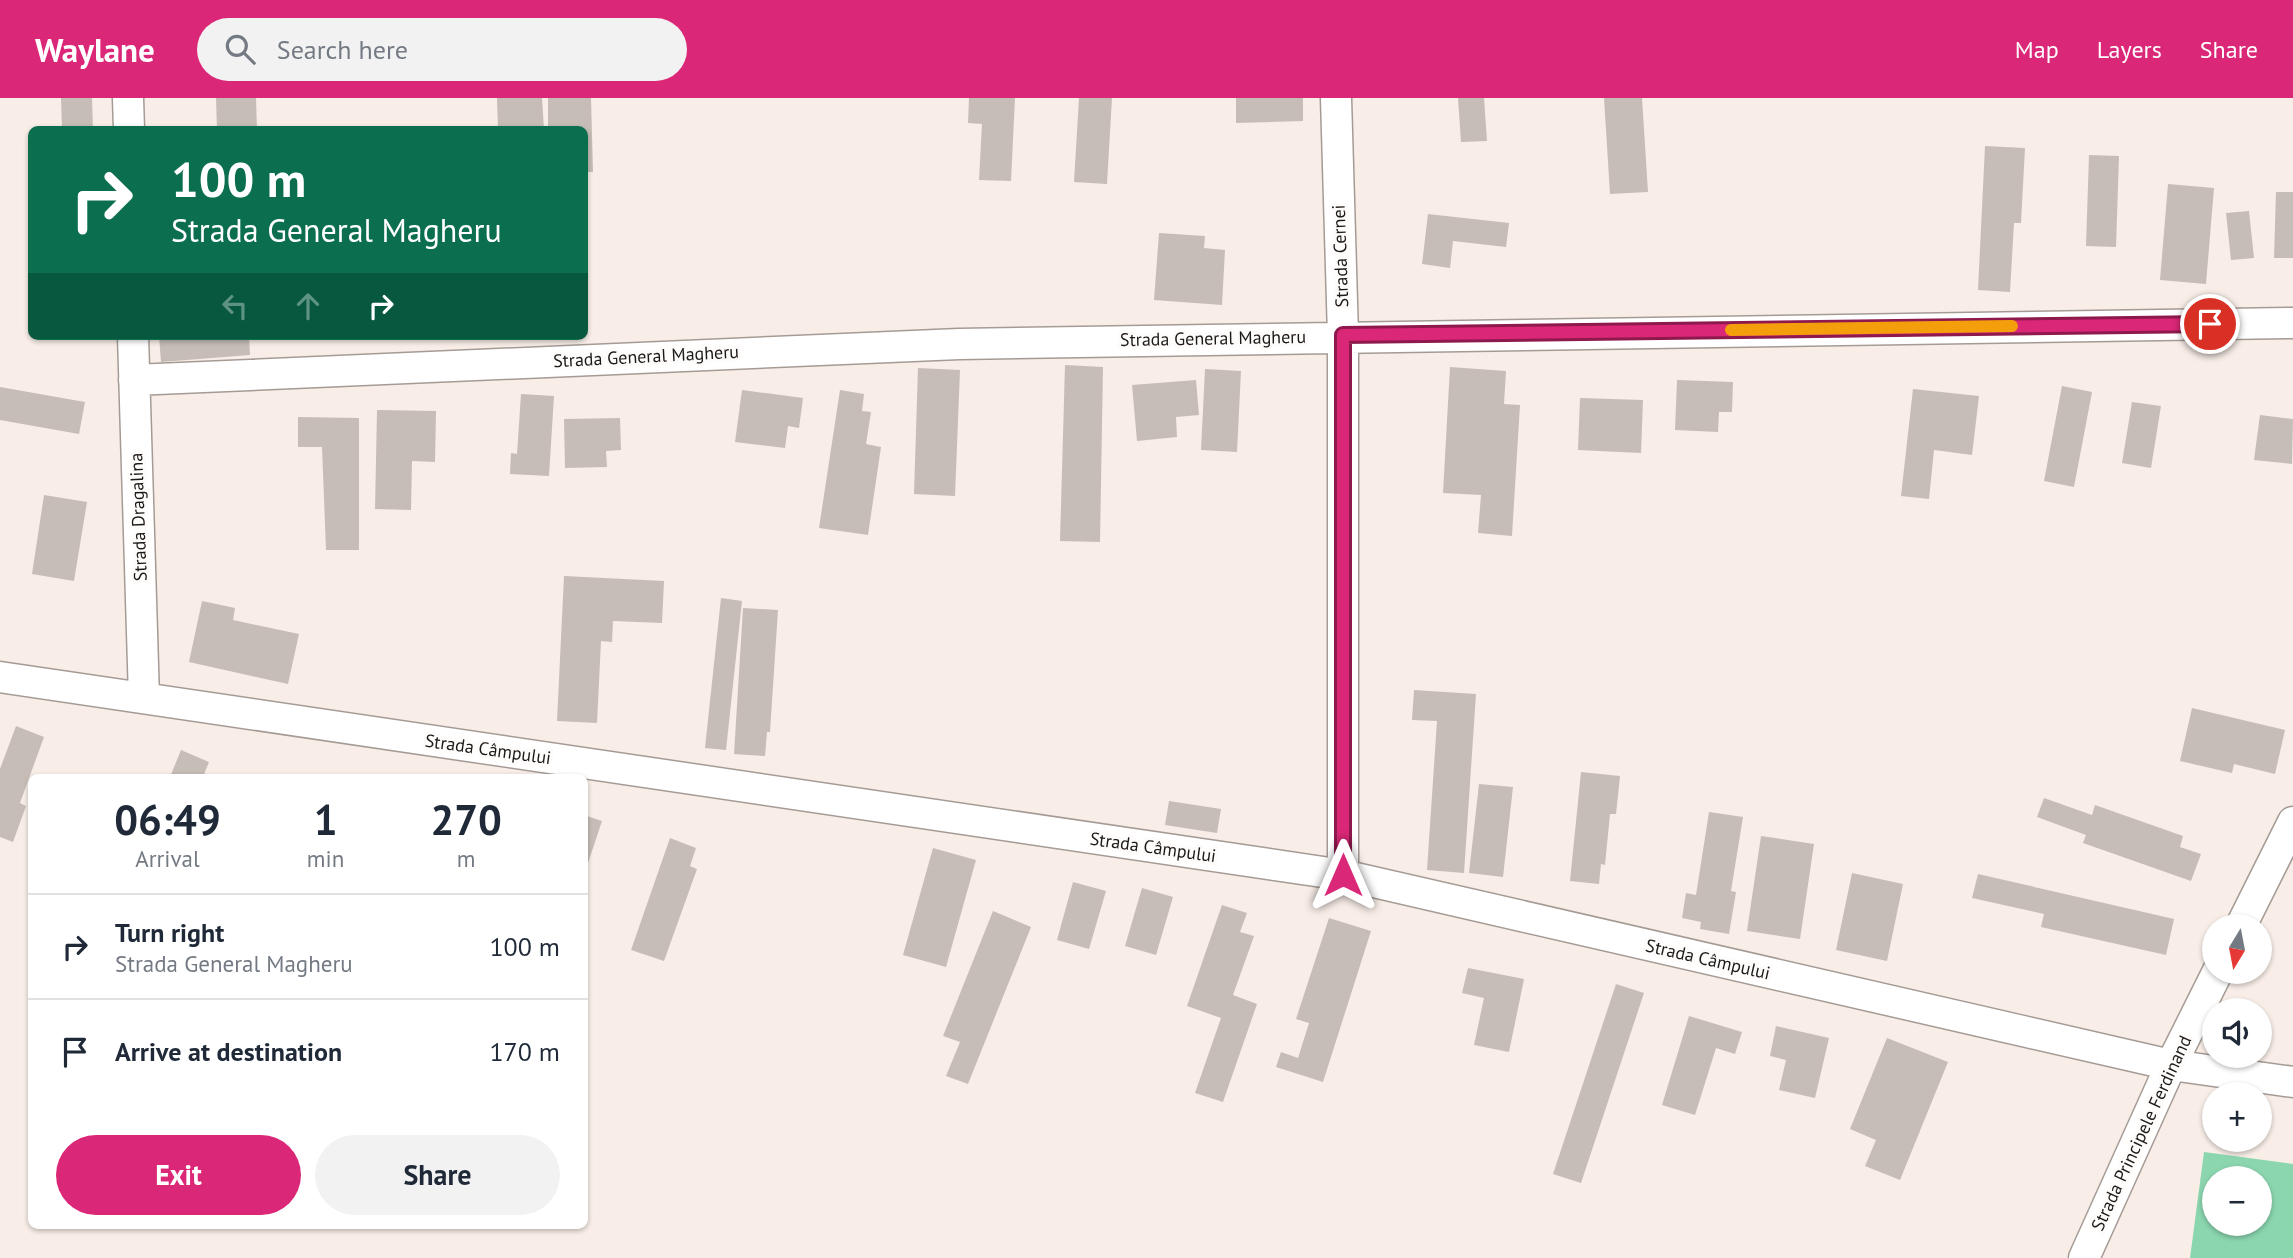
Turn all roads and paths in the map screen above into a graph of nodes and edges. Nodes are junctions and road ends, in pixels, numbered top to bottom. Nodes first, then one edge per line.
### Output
1 (128, 98) edge
2 (1336, 98) edge
3 (129, 126) edge
4 (2293, 323) edge
5 (1343, 335) junction
6 (133, 340) edge
7 (134, 380) junction
8 (0, 677) edge
9 (144, 698) junction
10 (2293, 822) edge
11 (1343, 875) junction
12 (2247, 914) edge
13 (2212, 984) edge
14 (2171, 1065) junction
15 (2293, 1082) edge
16 (2084, 1258) edge

1 - 3 street
2 - 5 street, Strada Cernei
4 - 5 street, Strada General Magheru
5 - 7 street, Strada General Magheru
5 - 11 street, Strada Cernei
6 - 7 street, Strada Dragalina
7 - 9 street, Strada Dragalina
8 - 9 street, Strada Câmpului
9 - 11 street, Strada Câmpului
10 - 12 street
11 - 14 street, Strada Câmpului
13 - 14 street, Strada Principele Ferdinand
14 - 15 street, Strada Câmpului
14 - 16 street, Strada Principele Ferdinand

